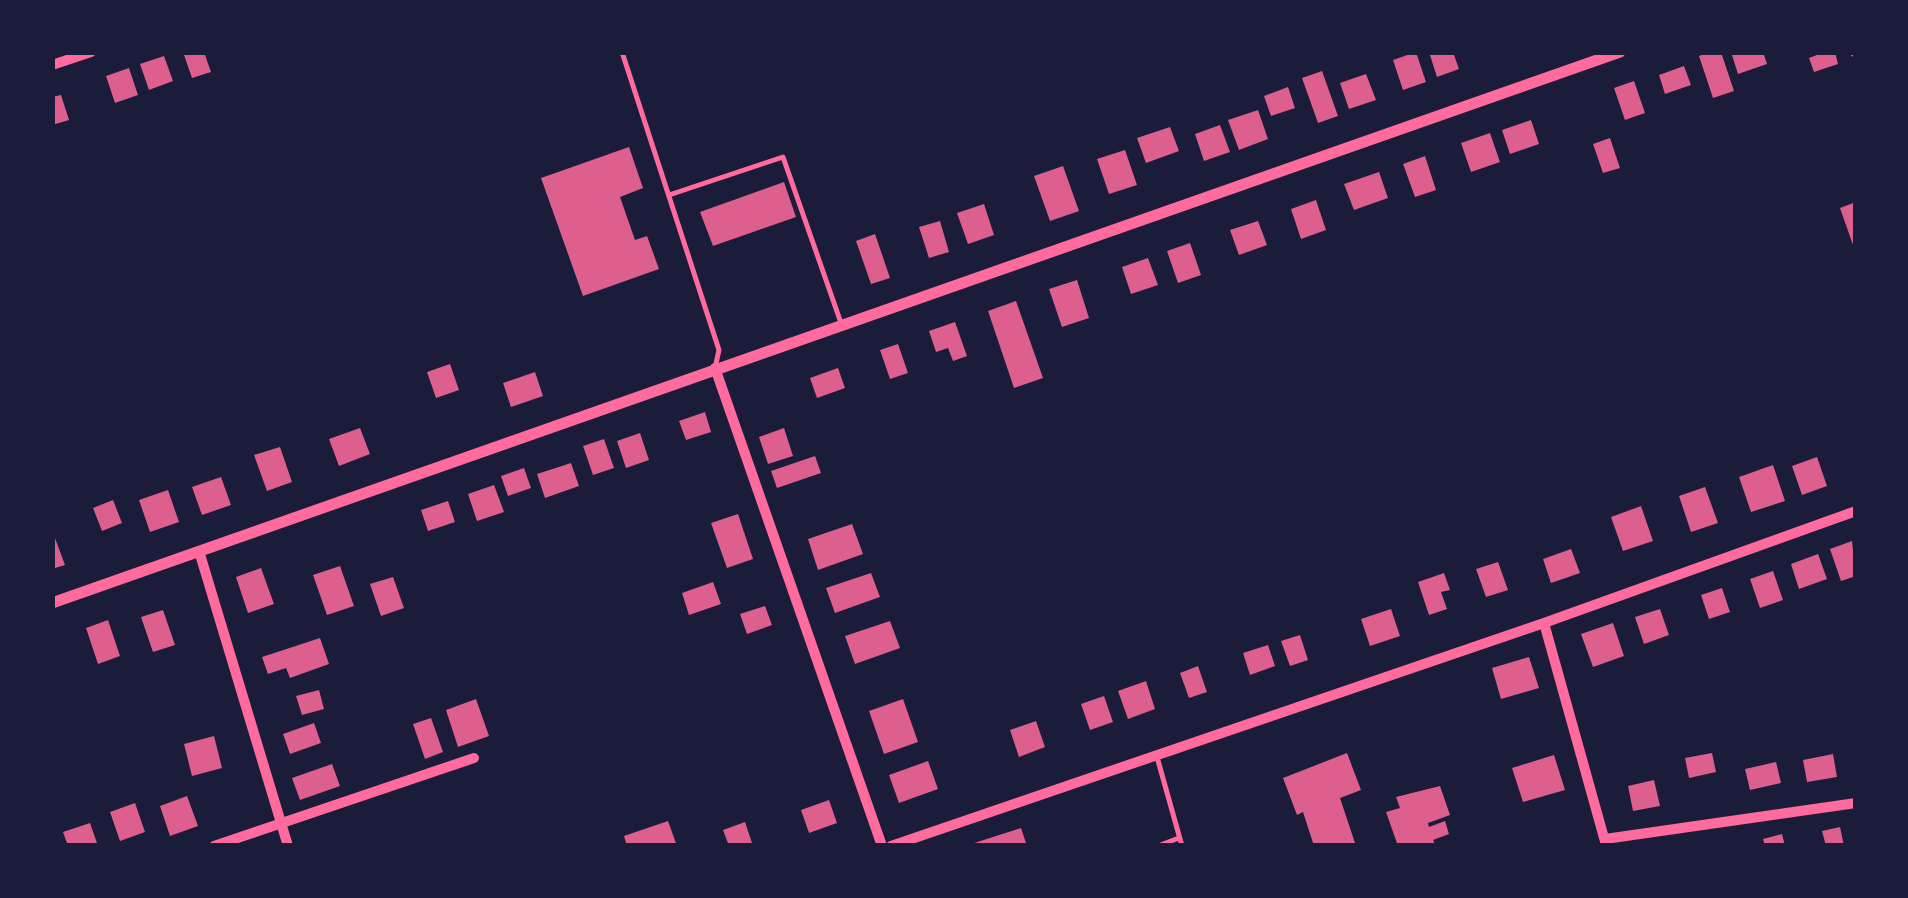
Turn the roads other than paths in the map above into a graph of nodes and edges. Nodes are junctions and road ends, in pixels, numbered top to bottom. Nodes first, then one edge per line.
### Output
1 (91, 52) edge
2 (622, 52) edge
3 (1620, 52) edge
4 (52, 65) edge
5 (669, 195) junction
6 (841, 324) junction
7 (714, 368) junction
8 (1856, 511) edge
9 (199, 551) junction
10 (52, 603) edge
11 (1544, 623) junction
12 (1156, 757) junction
13 (474, 758) dead end
14 (1856, 803) edge
15 (281, 820) junction
16 (1181, 842) edge
17 (1606, 842) edge
18 (214, 846) edge
19 (288, 846) edge
20 (882, 846) edge
21 (891, 846) edge
22 (1158, 846) edge

1 - 4 street
2 - 5 lane
3 - 6 street
5 - 6 lane
5 - 7 lane
6 - 7 street
7 - 9 street
7 - 20 street
8 - 11 street
9 - 10 street
9 - 15 street
11 - 12 street
11 - 17 street
12 - 16 lane
12 - 21 street
13 - 15 street
14 - 17 street
15 - 18 street
15 - 19 street
16 - 22 lane

